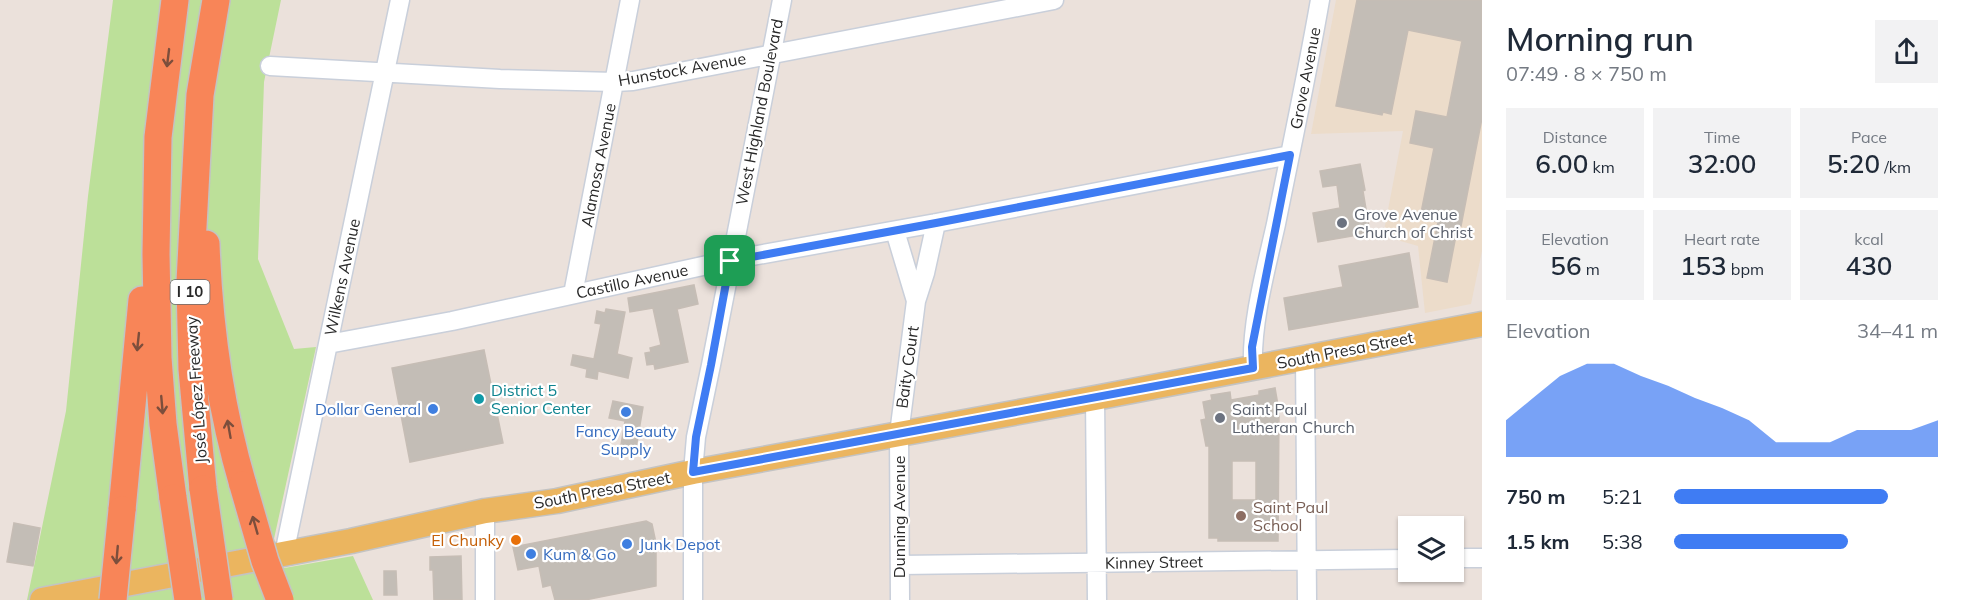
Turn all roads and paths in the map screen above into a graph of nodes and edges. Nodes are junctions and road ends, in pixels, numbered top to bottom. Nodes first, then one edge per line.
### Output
1 (175, 0) edge
2 (216, 0) edge
3 (400, 0) edge
4 (630, 0) edge
5 (782, 0) edge
6 (1320, 0) edge
7 (1047, 1) edge
8 (771, 53) junction
9 (270, 66) dead end
10 (385, 72) junction
11 (615, 82) junction
12 (200, 95) junction
13 (158, 137) junction
14 (1290, 155) junction
15 (936, 223) junction
16 (895, 231) junction
17 (730, 261) junction
18 (573, 294) junction
19 (916, 301) junction
20 (1481, 321) edge
21 (328, 344) junction
22 (1305, 357) junction
23 (1253, 368) junction
24 (1095, 398) junction
25 (899, 434) junction
26 (693, 472) junction
27 (485, 511) junction
28 (284, 554) junction
29 (1464, 558) edge
30 (1482, 558) edge
31 (1398, 559) edge
32 (1307, 560) junction
33 (1097, 563) junction
34 (900, 565) junction
35 (42, 600) edge
36 (113, 600) edge
37 (188, 600) edge
38 (219, 600) edge
39 (280, 600) edge
40 (485, 600) edge
41 (693, 600) edge
42 (900, 600) edge
43 (1097, 600) edge
44 (1307, 600) edge

1 -> 13 highway, José López Freeway / I 10
2 - 12 highway, José López Freeway / I 10
3 - 10 street, Wilkens Avenue
4 - 11 street, Alamosa Avenue
5 - 8 street, West Highland Boulevard
6 - 14 street, Grove Avenue
7 - 8 street, Hunstock Avenue
8 - 11 street, Hunstock Avenue
8 - 17 street, West Highland Boulevard
9 - 10 street, Hunstock Avenue
10 - 11 street, Hunstock Avenue
10 - 21 street, Wilkens Avenue
11 - 18 street, Alamosa Avenue
12 - 38 highway, José López Freeway / I 10, bridge
39 -> 12 highway, bridge
13 -> 36 highway, bridge
13 -> 37 highway, José López Freeway / I 10, bridge
14 - 15 street, Castillo Avenue
14 - 23 street, Grove Avenue
15 - 16 street, Castillo Avenue
15 - 19 street, Baity Court
16 - 17 street, Castillo Avenue
16 - 19 street, Baity Court
17 - 18 street, Castillo Avenue
17 - 26 street, West Highland Boulevard
18 - 21 street, Castillo Avenue
19 - 25 street, Baity Court
20 - 22 main road, South Presa Street
21 - 28 street, Wilkens Avenue
22 - 23 main road, South Presa Street
22 - 32 street
23 - 24 main road, South Presa Street
24 - 25 main road, South Presa Street
24 - 33 street
25 - 26 main road, South Presa Street
25 - 34 street, Dunning Avenue
26 - 27 main road, South Presa Street
26 - 41 street, West Highland Boulevard
27 - 28 main road, South Presa Street
27 - 40 street
28 - 35 main road, South Presa Street
29 - 30 street
31 - 32 street, Kinney Street
32 - 33 street, Kinney Street
32 - 44 street
33 - 34 street, Kinney Street
33 - 43 street
34 - 42 street, Dunning Avenue

